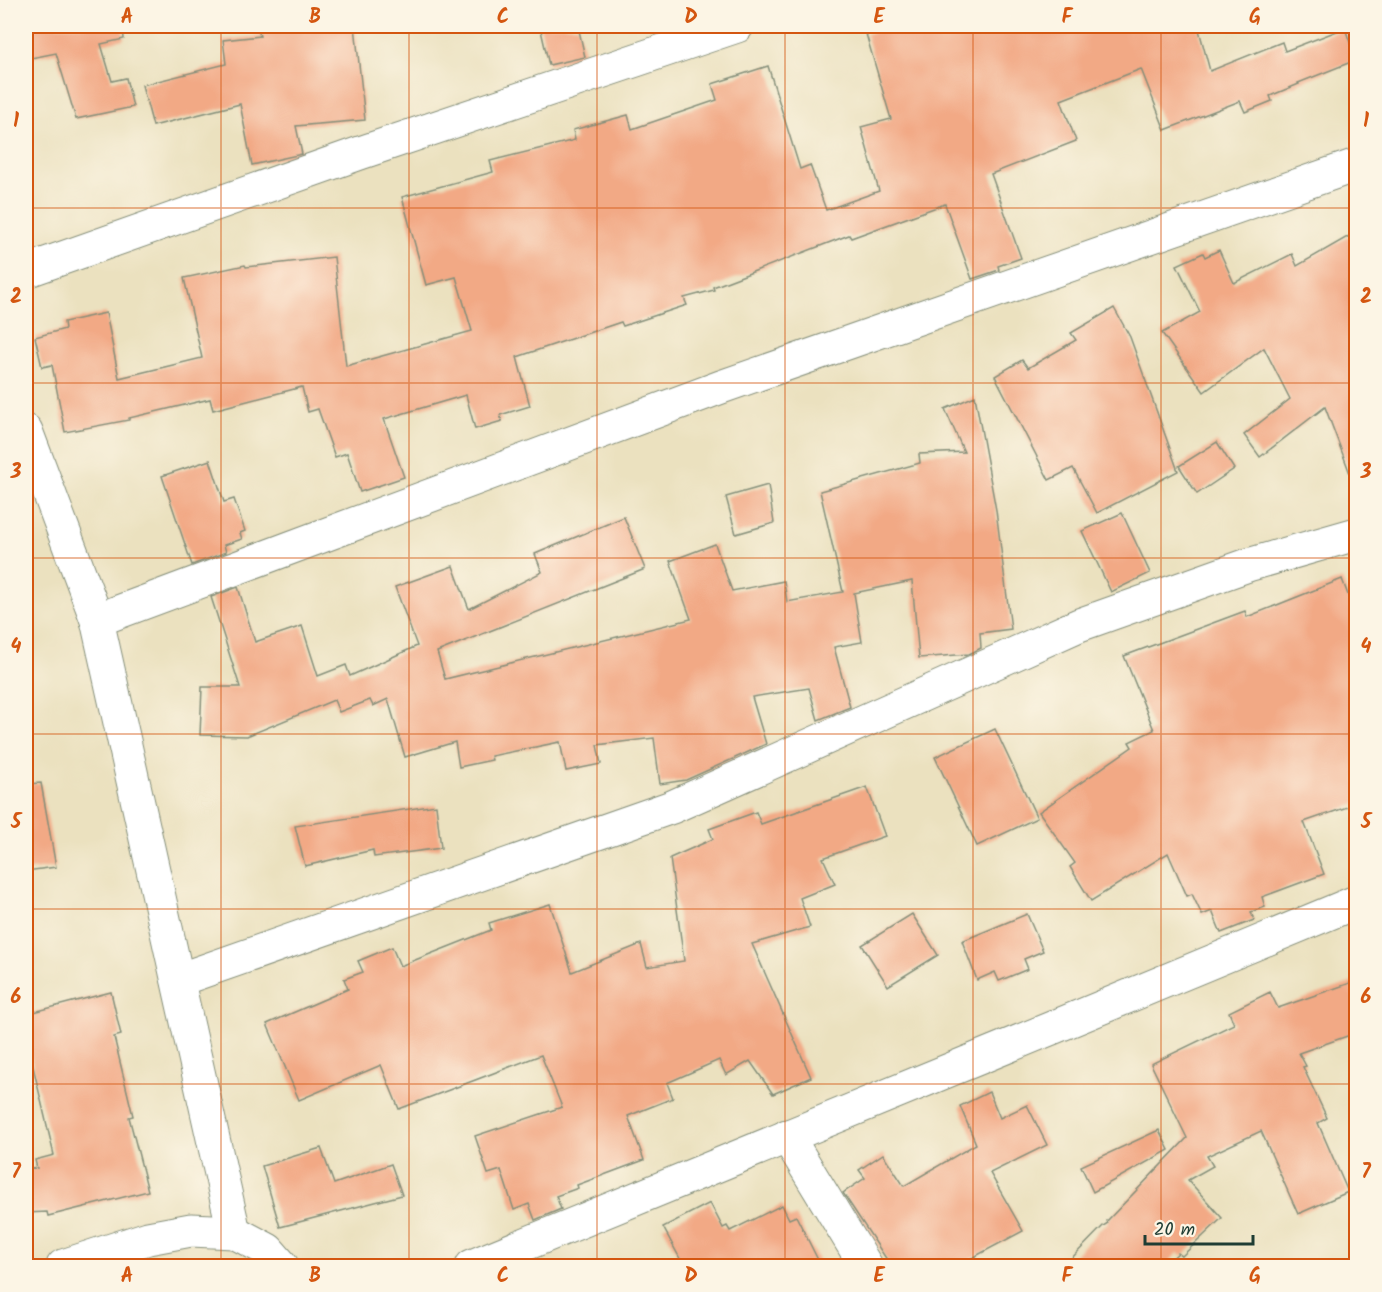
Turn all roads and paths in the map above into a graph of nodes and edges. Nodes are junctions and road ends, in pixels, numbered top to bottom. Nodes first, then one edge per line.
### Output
1 (737, 26) edge
2 (1356, 165) edge
3 (26, 271) edge
4 (26, 431) edge
5 (1356, 534) edge
6 (97, 620) junction
7 (1356, 902) edge
8 (178, 980) junction
9 (787, 1136) junction
10 (234, 1232) junction
11 (63, 1266) edge
12 (282, 1266) edge
13 (472, 1266) edge
14 (866, 1266) edge

1 - 3 street
2 - 6 street
4 - 6 street
5 - 8 street
6 - 8 street
7 - 9 street
8 - 10 street
9 - 13 street
9 - 14 street
10 - 11 street
10 - 12 street

